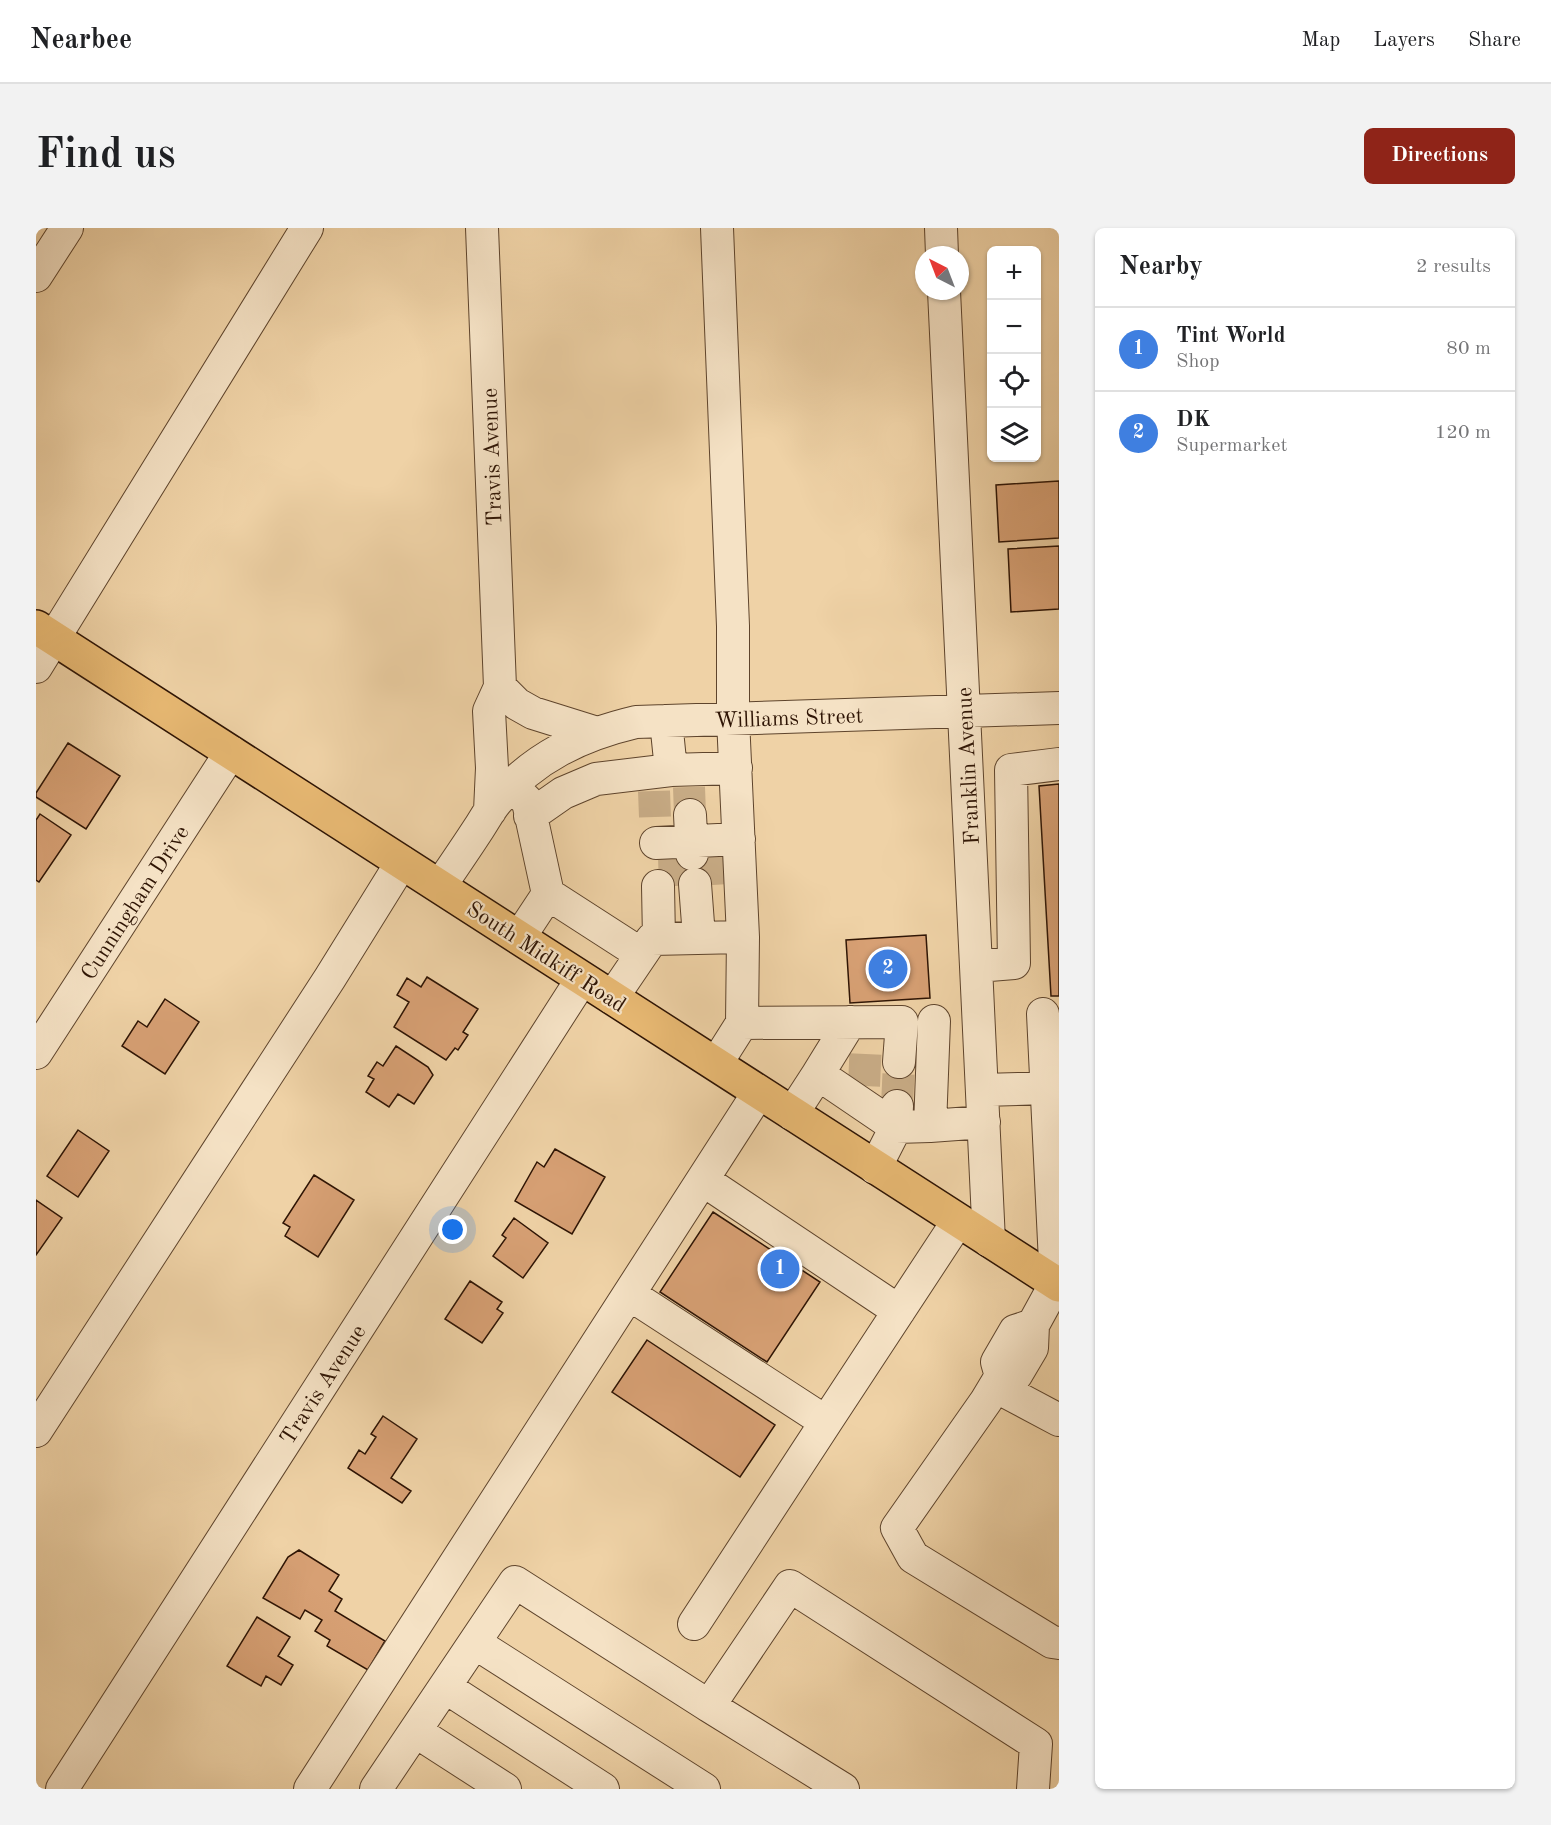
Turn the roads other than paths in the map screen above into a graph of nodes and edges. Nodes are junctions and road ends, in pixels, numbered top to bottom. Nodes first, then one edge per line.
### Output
1 (67, 228) edge
2 (307, 228) edge
3 (482, 228) edge
4 (717, 228) edge
5 (941, 228) edge
6 (942, 246) edge
7 (36, 276) edge
8 (944, 300) edge
9 (45, 633) edge
10 (36, 667) edge
11 (501, 687) junction
12 (1059, 708) edge
13 (963, 711) junction
14 (734, 719) junction
15 (666, 721) junction
16 (604, 730) junction
17 (231, 752) junction
18 (1059, 764) edge
19 (736, 768) junction
20 (622, 776) junction
21 (522, 777) junction
22 (1011, 797) junction
23 (969, 798) junction
24 (490, 811) junction
25 (530, 816) junction
26 (682, 835) junction
27 (402, 862) junction
28 (440, 886) junction
29 (548, 894) junction
30 (519, 938) junction
31 (689, 941) junction
32 (977, 966) junction
33 (582, 979) junction
34 (612, 998) junction
35 (1043, 1014) dead end
36 (979, 1017) junction
37 (934, 1021) junction
38 (902, 1022) junction
39 (742, 1023) junction
40 (861, 1028) junction
41 (36, 1053) edge
42 (899, 1062) tunnel mouth
43 (716, 1064) junction
44 (818, 1074) junction
45 (1046, 1088) junction
46 (982, 1090) junction
47 (759, 1092) junction
48 (792, 1114) junction
49 (896, 1116) junction
50 (984, 1122) junction
51 (930, 1126) junction
52 (875, 1168) junction
53 (703, 1180) junction
54 (1055, 1190) edge
55 (958, 1221) junction
56 (989, 1241) junction
57 (1057, 1284) edge
58 (629, 1294) junction
59 (899, 1311) junction
60 (998, 1381) junction
61 (1059, 1420) edge
62 (826, 1422) junction
63 (36, 1431) edge
64 (694, 1624) dead end
65 (475, 1643) junction
66 (1059, 1643) edge
67 (445, 1687) junction
68 (708, 1706) junction
69 (415, 1731) junction
70 (391, 1784) edge
71 (62, 1789) edge
72 (310, 1789) edge
73 (505, 1789) edge
74 (603, 1789) edge
75 (704, 1789) edge
76 (843, 1789) edge
77 (1034, 1789) edge

1 - 7 street
2 - 9 street
3 - 11 street, Travis Avenue
4 - 14 street
5 - 6 street
8 - 13 street, Franklin Avenue
9 - 10 street
9 - 17 main road, South Midkiff Road
11 - 16 street
11 - 24 street, Travis Avenue
12 - 13 street, Williams Street
13 - 14 street, Williams Street
13 - 23 street, Franklin Avenue
14 - 15 street, Williams Street
14 - 19 street
15 - 16 street, Williams Street
15 - 26 street
16 - 20 street
16 - 21 street, Williams Street
17 - 27 main road, South Midkiff Road
17 - 41 street, Cunningham Drive
18 - 22 street
19 - 26 street
19 - 26 street
20 - 25 street
20 - 26 street
21 - 24 street
21 - 25 street
22 - 23 street
22 - 32 street
23 - 32 street, Franklin Avenue
24 - 28 street
25 - 29 street
26 - 31 street
26 - 31 street
26 - 31 street
27 - 28 main road, South Midkiff Road
27 - 63 street
28 - 30 main road, South Midkiff Road
29 - 30 street
29 - 31 street
30 - 33 main road, South Midkiff Road
31 - 34 street
31 - 39 street
32 - 36 street, Franklin Avenue
33 - 34 main road, South Midkiff Road
33 - 71 street, Travis Avenue
34 - 43 main road, South Midkiff Road
35 - 45 street
36 - 37 street
36 - 46 street, Franklin Avenue
37 - 38 street
37 - 51 street
38 - 40 street
38 - 42 street
39 - 40 street
39 - 43 street
40 - 44 street
43 - 47 main road, South Midkiff Road
44 - 48 street
44 - 49 street
45 - 46 street
45 - 54 street
46 - 50 street, Franklin Avenue
47 - 48 main road, South Midkiff Road
47 - 53 street
48 - 52 main road, South Midkiff Road
49 - 51 street
49 - 52 street
50 - 51 street
50 - 56 street, Franklin Avenue
52 - 55 main road, South Midkiff Road
53 - 58 street
53 - 59 street
54 - 57 street
55 - 56 main road, South Midkiff Road
55 - 59 street
56 - 57 main road, South Midkiff Road
57 - 60 street
58 - 62 street
58 - 72 street
59 - 62 street
60 - 61 street
60 - 66 street
62 - 64 street
65 - 67 street
65 - 68 street
65 - 75 street
67 - 69 street
67 - 74 street
68 - 76 street
68 - 77 street
69 - 70 street
69 - 73 street

